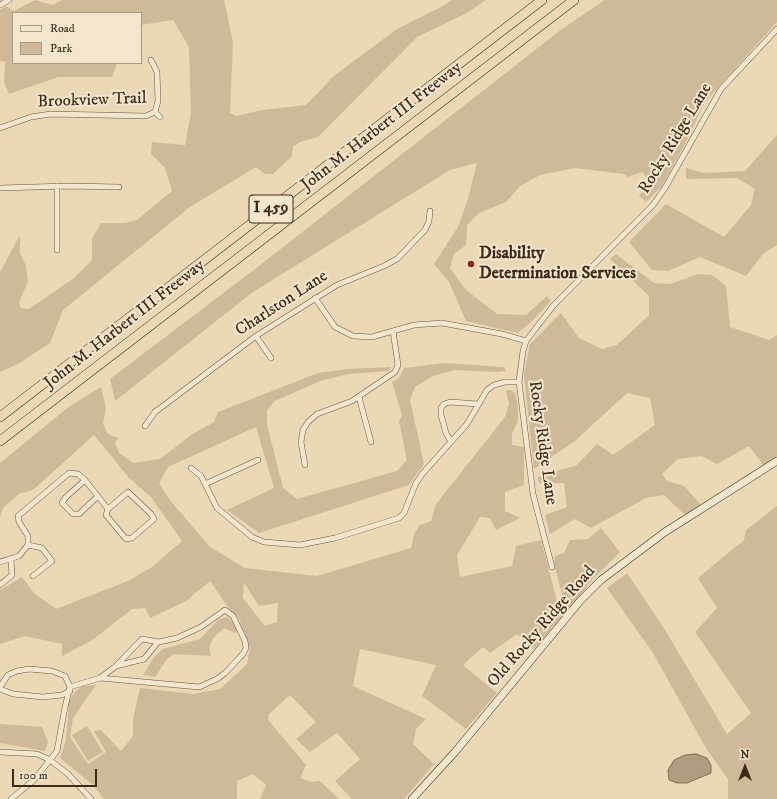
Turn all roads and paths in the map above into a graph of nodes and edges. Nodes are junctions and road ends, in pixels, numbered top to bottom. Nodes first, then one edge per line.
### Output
1 (9, 0) edge
2 (542, 0) edge
3 (574, 0) edge
4 (0, 5) edge
5 (777, 29) edge
6 (151, 60) dead end
7 (155, 112) junction
8 (160, 117) dead end
9 (0, 128) edge
10 (57, 186) junction
11 (118, 187) dead end
12 (0, 188) edge
13 (430, 211) dead end
14 (57, 250) dead end
15 (315, 298) junction
16 (393, 331) junction
17 (256, 336) junction
18 (526, 341) junction
19 (271, 358) dead end
20 (519, 382) junction
21 (359, 397) junction
22 (478, 404) junction
23 (0, 417) edge
24 (145, 426) dead end
25 (0, 441) edge
26 (371, 442) dead end
27 (452, 442) junction
28 (258, 460) dead end
29 (777, 461) edge
30 (306, 465) dead end
31 (191, 468) dead end
32 (85, 480) junction
33 (205, 484) junction
34 (98, 496) junction
35 (108, 509) junction
36 (28, 545) junction
37 (11, 560) junction
38 (0, 562) edge
39 (552, 567) dead end
40 (33, 576) dead end
41 (0, 586) edge
42 (158, 642) junction
43 (116, 666) junction
44 (100, 678) junction
45 (0, 688) edge
46 (70, 689) junction
47 (0, 752) edge
48 (50, 760) junction
49 (11, 799) edge
50 (91, 799) edge
51 (412, 799) edge

1 - 4 street
2 - 23 highway, John M. Harbert III Freeway / I 459
3 - 25 highway, John M. Harbert III Freeway / I 459
5 - 18 street, Rocky Ridge Lane
6 - 7 street
7 - 8 street, Brookview Trail
7 - 9 street, Brookview Trail
10 - 11 street
10 - 12 street
10 - 14 street
13 - 15 street, Charlston Lane
15 - 16 street
15 - 17 street, Charlston Lane
16 - 18 street
16 - 21 street
17 - 19 street
17 - 24 street, Charlston Lane
18 - 20 street, Rocky Ridge Lane
20 - 22 street
20 - 39 street, Rocky Ridge Lane
21 - 26 street
21 - 30 street
22 - 27 street
22 - 27 street
27 - 33 street
28 - 33 street
29 - 51 street, Old Rocky Ridge Road
31 - 33 street
32 - 34 street
32 - 34 street
32 - 36 street
34 - 35 street
35 - 35 street
36 - 37 street
36 - 40 street
37 - 38 street
37 - 41 street
42 - 43 street
42 - 43 street
42 - 44 street
43 - 44 street
44 - 46 street
45 - 46 street
45 - 46 street
46 - 48 street
47 - 48 street
48 - 49 street
48 - 50 street

